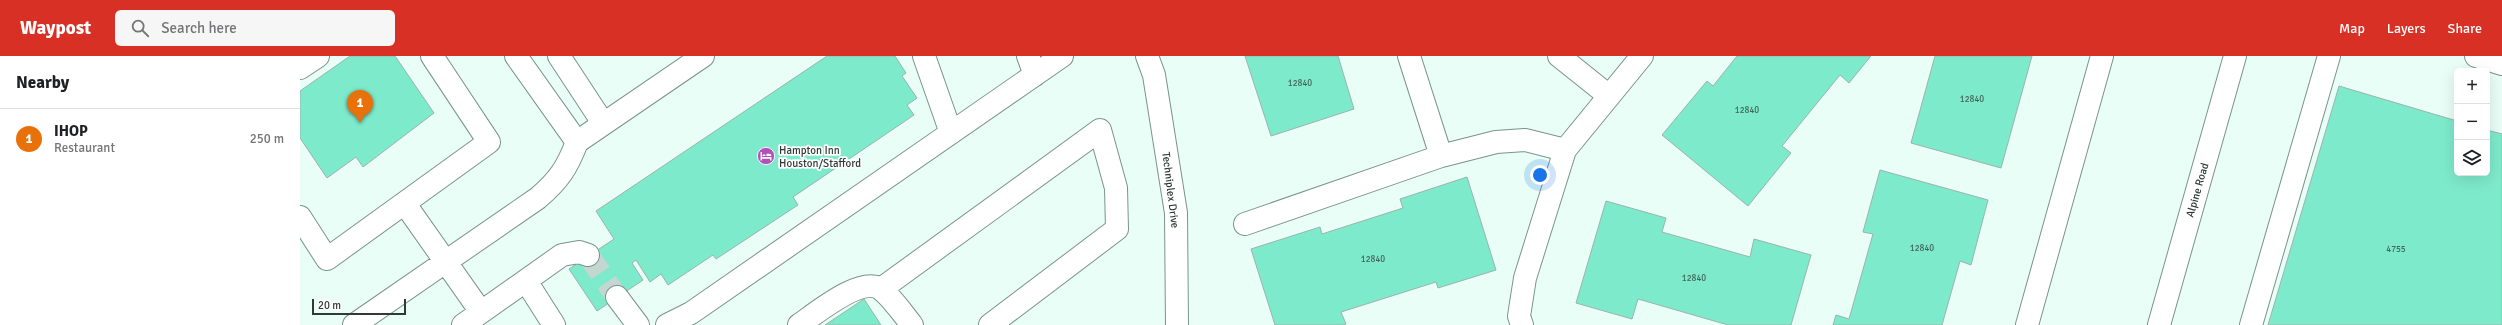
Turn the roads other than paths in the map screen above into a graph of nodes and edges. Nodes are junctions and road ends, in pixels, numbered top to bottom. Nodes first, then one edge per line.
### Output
1 (318, 56) edge
2 (432, 56) edge
3 (516, 56) edge
4 (559, 56) edge
5 (703, 56) edge
6 (924, 56) edge
7 (1062, 56) edge
8 (1147, 56) edge
9 (1409, 56) edge
10 (1559, 56) edge
11 (1642, 56) edge
12 (2102, 56) edge
13 (2235, 56) edge
14 (2329, 56) edge
15 (2476, 56) edge
16 (2502, 64) edge
17 (1032, 66) edge
18 (300, 68) edge
19 (1609, 96) junction
20 (603, 123) junction
21 (951, 133) junction
22 (577, 142) junction
23 (1565, 150) junction
24 (1441, 156) junction
25 (405, 204) junction
26 (300, 217) edge
27 (1245, 224) dead end
28 (588, 255) dead end
29 (446, 262) junction
30 (526, 281) junction
31 (881, 289) junction
32 (617, 297) tunnel mouth
33 (481, 312) junction
34 (354, 325) edge
35 (463, 325) edge
36 (554, 325) edge
37 (638, 325) edge
38 (667, 325) edge
39 (799, 325) edge
40 (912, 325) edge
41 (990, 325) edge
42 (1177, 325) edge
43 (1522, 325) edge
44 (2027, 325) edge
45 (2159, 325) edge
46 (2251, 325) edge

1 - 18 street
2 - 25 street
3 - 22 street
4 - 20 street
5 - 20 street
6 - 21 street
7 - 17 street
8 - 42 street, Techniplex Drive
9 - 24 street
10 - 19 street
11 - 19 street
12 - 44 street
13 - 45 street, Alpine Road
14 - 46 street
15 - 16 street
17 - 21 street
19 - 23 street
20 - 22 street
21 - 38 street
22 - 29 street
23 - 24 street
23 - 43 street
24 - 27 street
25 - 26 street
25 - 29 street
28 - 30 street
29 - 33 street
29 - 34 street
30 - 33 street
30 - 36 street
31 - 39 street
31 - 40 street
31 - 41 street
32 - 37 street
33 - 35 street

